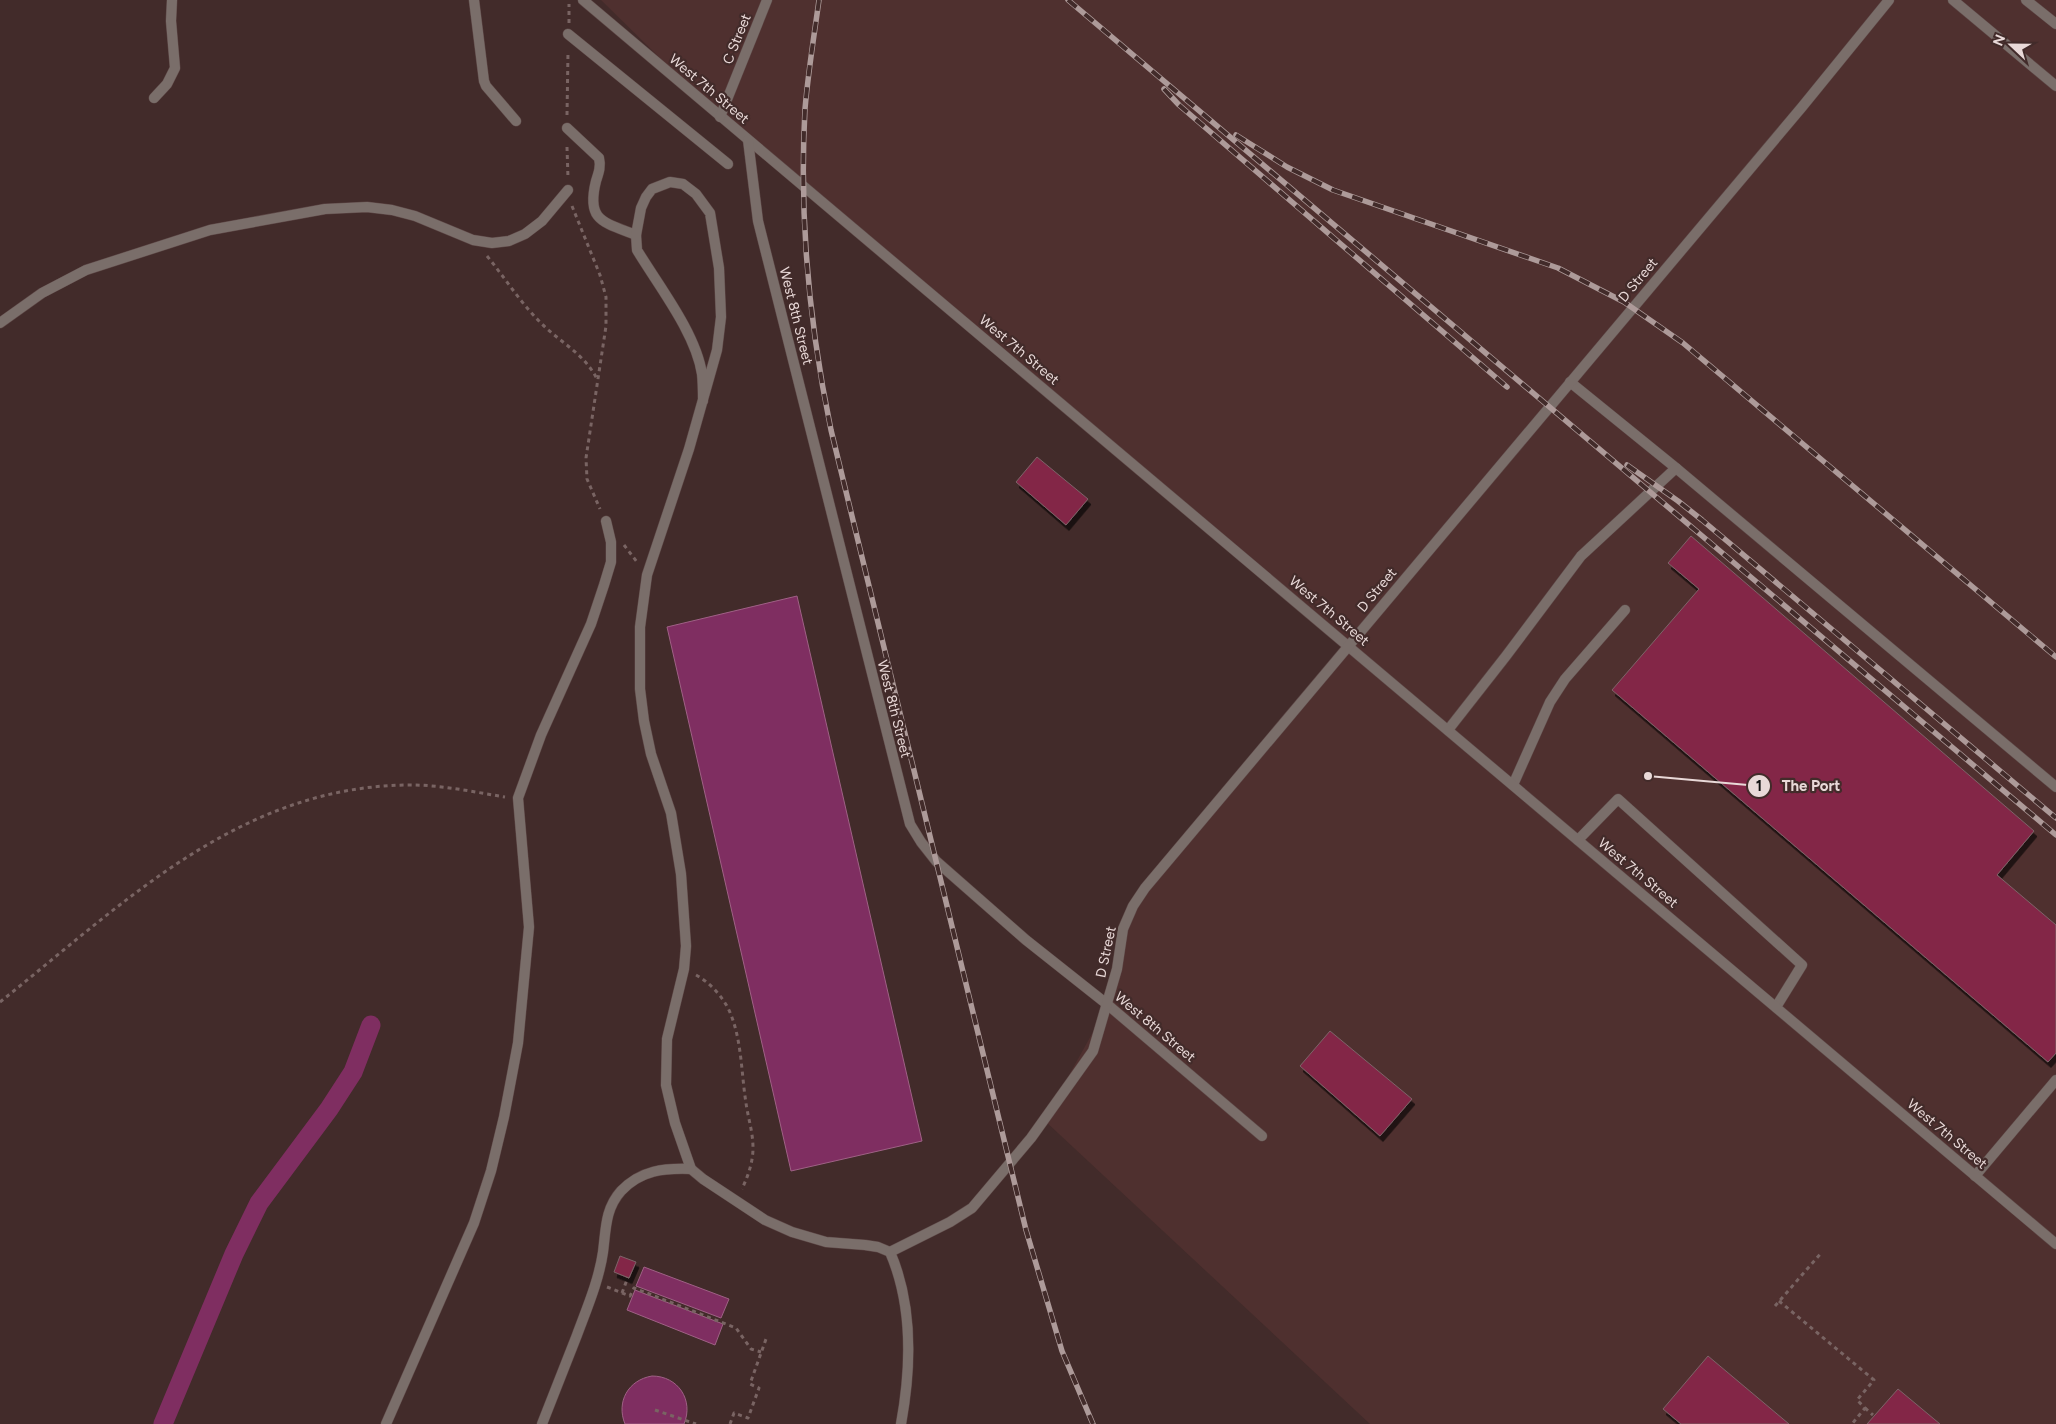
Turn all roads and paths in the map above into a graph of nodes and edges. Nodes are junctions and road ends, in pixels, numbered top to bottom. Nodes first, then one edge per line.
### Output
1 (172, 0) edge
2 (474, 0) edge
3 (569, 0) edge
4 (583, 0) edge
5 (767, 0) edge
6 (1889, 0) edge
7 (1953, 0) edge
8 (2026, 0) edge
9 (2056, 24) edge
10 (568, 34) junction
11 (2056, 86) edge
12 (154, 98) dead end
13 (720, 117) junction
14 (516, 120) dead end
15 (567, 128) junction
16 (748, 140) junction
17 (728, 164) dead end
18 (568, 190) junction
19 (636, 235) junction
20 (473, 240) junction
21 (0, 323) edge
22 (597, 379) junction
23 (1570, 382) junction
24 (703, 401) junction
25 (1676, 468) junction
26 (606, 520) joint
27 (1625, 610) dead end
28 (1348, 645) junction
29 (1448, 730) junction
30 (1513, 785) junction
31 (2056, 787) edge
32 (518, 798) junction
33 (1578, 840) junction
34 (684, 968) junction
35 (0, 1002) edge
36 (1108, 1005) junction
37 (1776, 1007) junction
38 (2056, 1080) edge
39 (1262, 1136) dead end
40 (691, 1169) junction
41 (1975, 1176) junction
42 (735, 1200) junction
43 (2056, 1244) edge
44 (890, 1252) junction
45 (1822, 1252) dead end
46 (628, 1278) dead end
47 (596, 1283) junction
48 (622, 1293) junction
49 (1779, 1301) junction
50 (1775, 1306) dead end
51 (766, 1339) dead end
52 (761, 1352) junction
53 (1865, 1408) junction
54 (654, 1410) dead end
55 (1873, 1415) dead end
56 (386, 1424) edge
57 (542, 1424) edge
58 (696, 1424) edge
59 (730, 1424) edge
60 (901, 1424) edge
61 (1852, 1424) edge

1 - 12 street
2 - 14 street
3 - 10 path
4 - 13 street, West 7th Street
5 - 13 street, C Street
6 - 23 street, D Street
7 - 11 street
8 - 9 street
10 - 15 path
10 - 17 street
13 - 16 street, West 7th Street
15 - 18 path
15 - 19 street
16 - 28 street, West 7th Street
16 - 36 street, West 8th Street
18 - 20 street
18 - 22 path
19 - 24 street
19 - 24 street
20 - 21 street
20 - 22 path
22 - 26 path
23 - 25 street
23 - 28 street, D Street
24 - 34 street
25 - 29 street
25 - 31 street
26 - 32 street
27 - 30 street
28 - 29 street, West 7th Street
28 - 36 street, D Street
29 - 30 street, West 7th Street
30 - 33 street, West 7th Street
32 - 35 path
32 - 56 street
33 - 37 street, West 7th Street
33 - 37 street
34 - 40 street
34 - 42 path
36 - 39 street, West 8th Street
36 - 44 street, D Street
37 - 41 street, West 7th Street
38 - 41 street
40 - 42 street
40 - 47 street
41 - 43 street, West 7th Street
42 - 44 street
44 - 60 street
45 - 49 path
46 - 48 path
47 - 48 path
47 - 57 street
48 - 52 path
49 - 50 path
49 - 53 path
51 - 52 path
52 - 59 path
53 - 55 path
53 - 61 path
54 - 58 path

